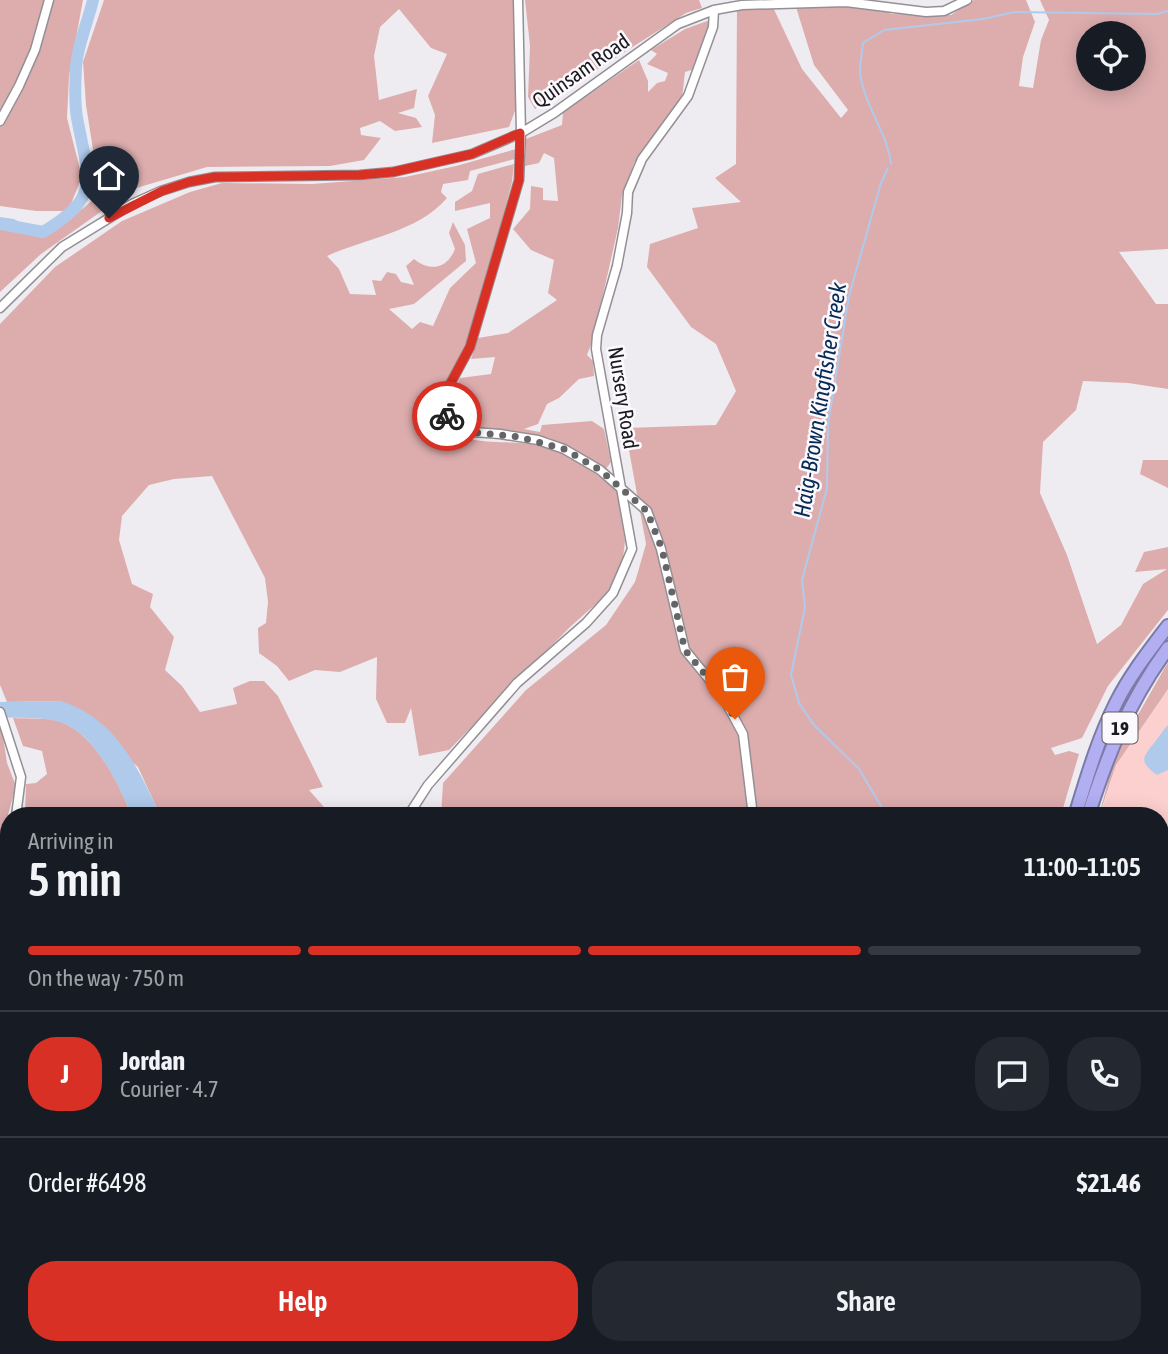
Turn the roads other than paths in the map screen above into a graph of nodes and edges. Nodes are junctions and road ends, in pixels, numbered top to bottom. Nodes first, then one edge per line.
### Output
1 (49, 0) edge
2 (518, 0) edge
3 (967, 0) edge
4 (742, 3) edge
5 (714, 10) junction
6 (0, 121) edge
7 (520, 133) junction
8 (0, 308) edge
9 (620, 487) junction
10 (1168, 626) edge
11 (1168, 648) edge
12 (0, 712) edge
13 (17, 807) edge
14 (414, 807) edge
15 (752, 807) edge
16 (1078, 807) edge
17 (1091, 807) edge

1 - 6 street
2 - 7 street
3 - 4 street, Quinsam Road
4 - 5 street, Quinsam Road
5 - 7 street, Quinsam Road
5 - 9 street, Nursery Road
7 - 8 street, Quinsam Road
7 - 9 street
9 - 14 street, Nursery Road
9 - 15 street
10 - 16 highway, 19
11 - 17 highway, 19
12 - 13 street

